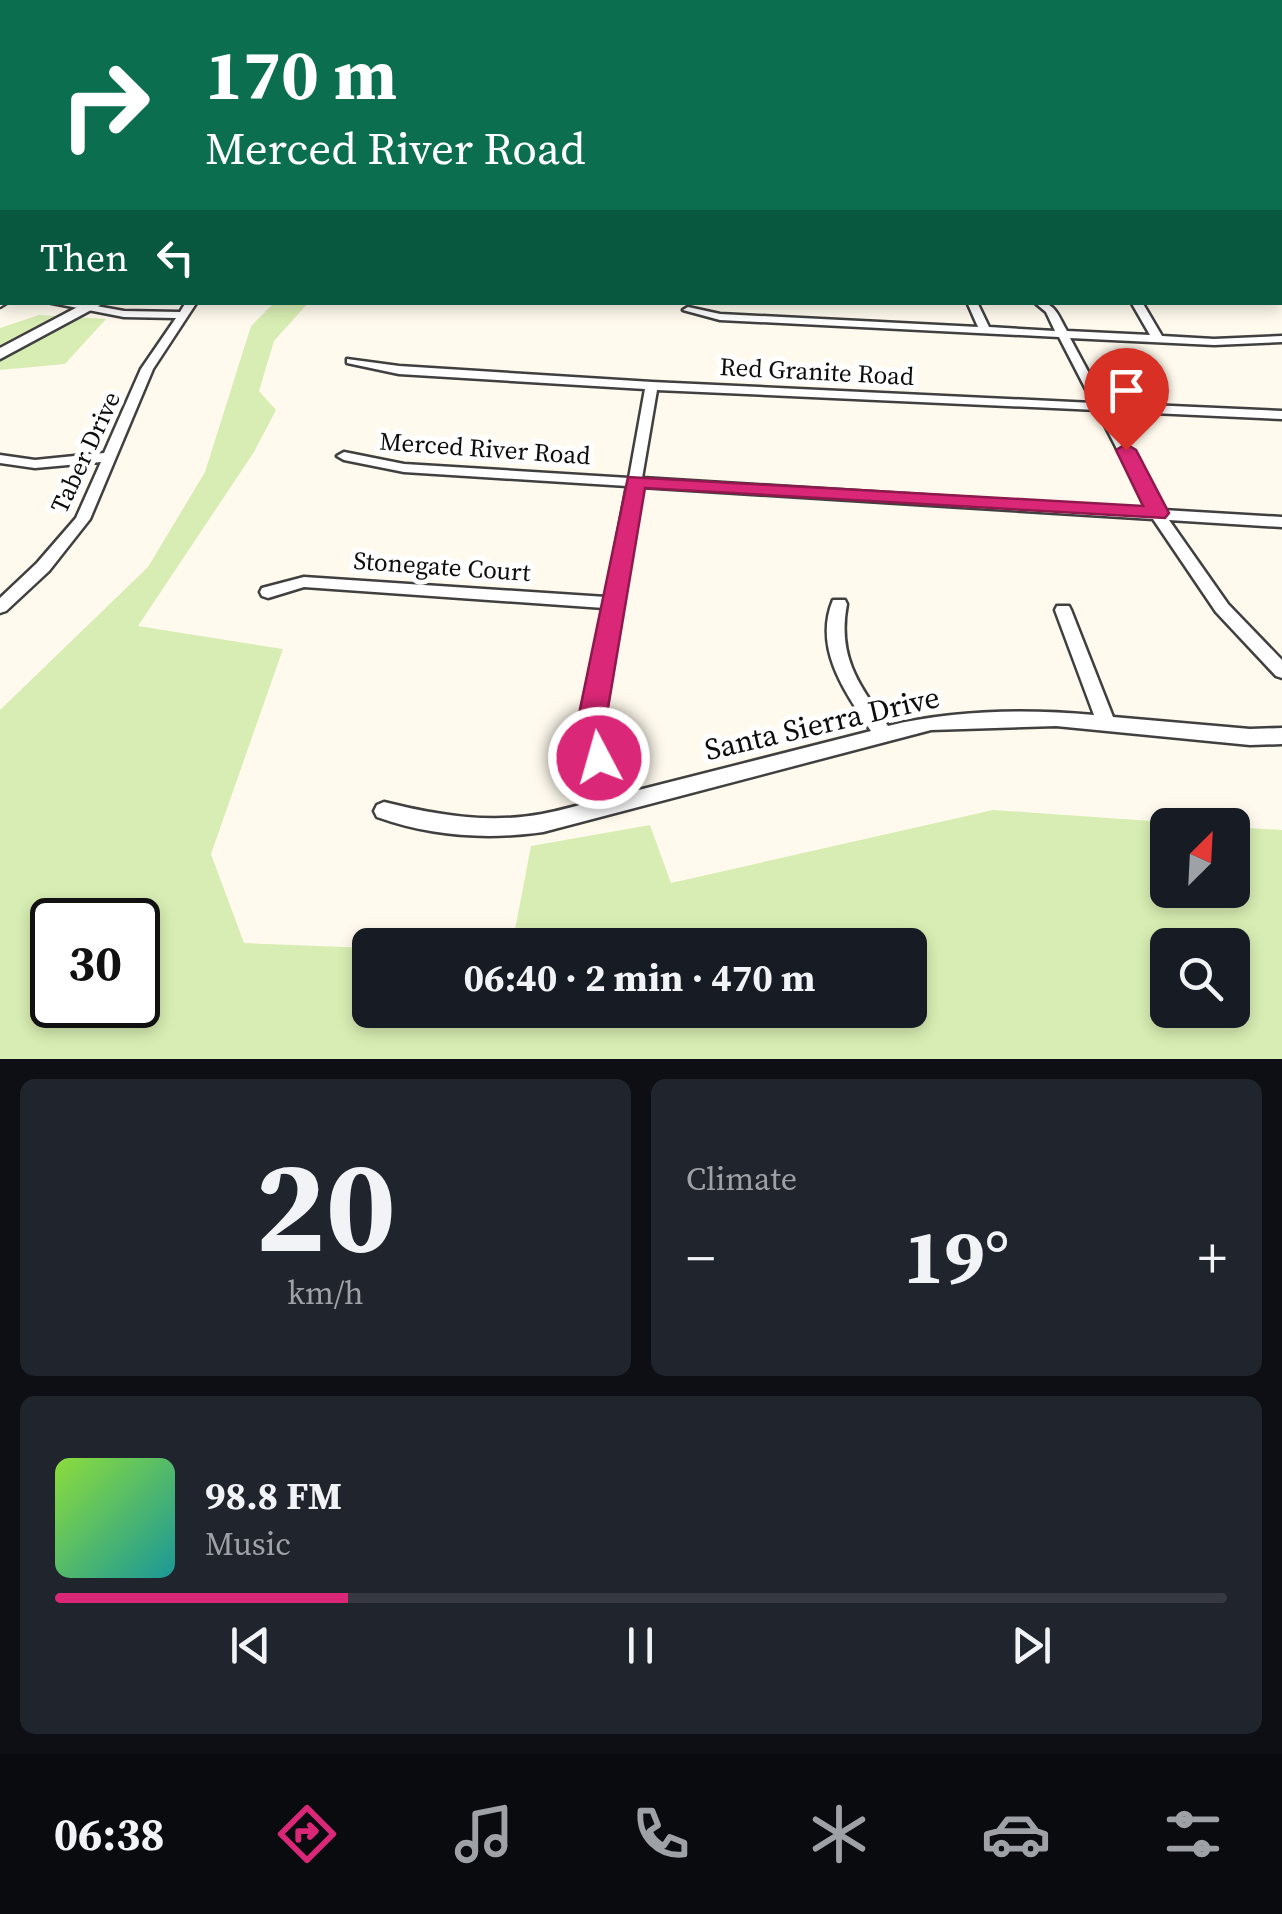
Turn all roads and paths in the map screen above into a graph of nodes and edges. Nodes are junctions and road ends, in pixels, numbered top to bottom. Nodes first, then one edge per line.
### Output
1 (94, 305) edge
2 (973, 305) edge
3 (1047, 305) edge
4 (1138, 305) edge
5 (187, 309) edge
6 (688, 310) dead end
7 (985, 332) junction
8 (1062, 335) junction
9 (1282, 338) edge
10 (1158, 339) junction
11 (0, 354) edge
12 (352, 361) dead end
13 (652, 386) junction
14 (1102, 407) junction
15 (1282, 415) edge
16 (344, 456) dead end
17 (110, 457) junction
18 (0, 459) edge
19 (636, 482) junction
20 (1158, 513) junction
21 (1282, 522) edge
22 (268, 592) dead end
23 (614, 603) junction
24 (839, 604) dead end
25 (0, 607) edge
26 (1063, 610) dead end
27 (1282, 671) edge
28 (1106, 722) junction
29 (884, 734) junction
30 (1282, 736) edge
31 (617, 804) junction
32 (384, 812) dead end

1 - 5 street
1 - 11 street
2 - 7 street
3 - 8 street
4 - 10 street
5 - 17 street, Taber Drive
6 - 7 street
7 - 8 street
8 - 10 street
8 - 14 street
9 - 10 street
12 - 13 street, Red Granite Road
13 - 14 street, Red Granite Road
13 - 19 street
14 - 15 street, Red Granite Road
14 - 20 street
16 - 19 street, Merced River Road
17 - 18 street
17 - 25 street, Taber Drive
19 - 20 street, Merced River Road
19 - 23 street
20 - 21 street, Merced River Road
20 - 27 street
22 - 23 street, Stonegate Court
23 - 31 street
24 - 29 street
26 - 28 street
28 - 29 street, Santa Sierra Drive
28 - 30 street, Santa Sierra Drive
29 - 31 street, Santa Sierra Drive
31 - 32 street, Santa Sierra Drive

